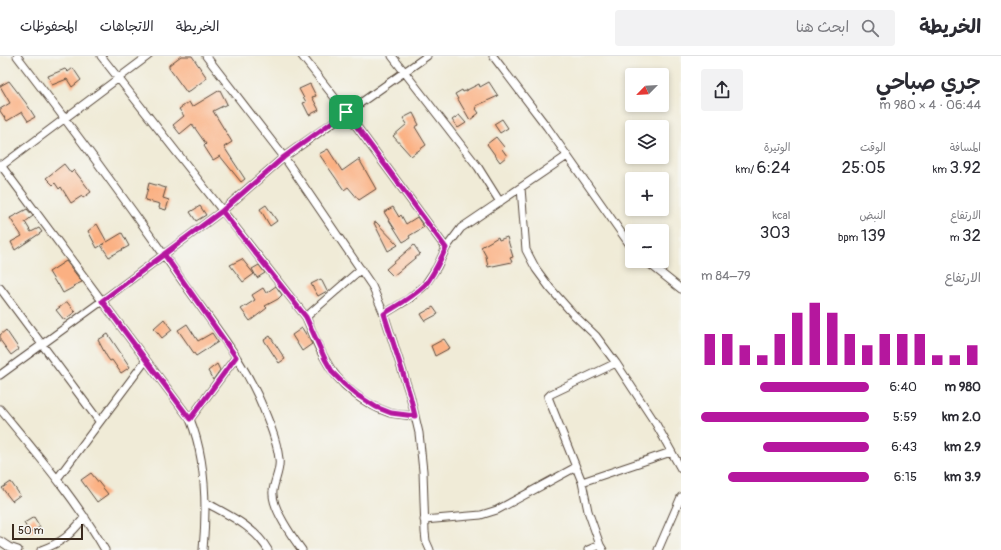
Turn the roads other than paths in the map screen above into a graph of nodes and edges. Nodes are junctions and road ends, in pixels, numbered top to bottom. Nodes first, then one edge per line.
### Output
1 (17, 56) edge
2 (102, 56) edge
3 (148, 56) edge
4 (206, 56) edge
5 (302, 56) edge
6 (392, 56) edge
7 (427, 56) edge
8 (493, 56) edge
9 (405, 72) junction
10 (118, 78) junction
11 (346, 112) junction
12 (65, 118) junction
13 (568, 156) junction
14 (284, 157) junction
15 (0, 165) edge
16 (521, 188) junction
17 (500, 202) junction
18 (222, 211) junction
19 (625, 238) edge
20 (446, 248) junction
21 (164, 254) junction
22 (655, 268) edge
23 (361, 269) junction
24 (0, 288) edge
25 (681, 289) edge
26 (102, 301) junction
27 (384, 314) junction
28 (306, 317) junction
29 (43, 344) junction
30 (236, 357) junction
31 (146, 360) junction
32 (616, 363) junction
33 (0, 375) edge
34 (0, 409) edge
35 (415, 416) junction
36 (190, 419) junction
37 (99, 421) junction
38 (671, 452) junction
39 (576, 467) junction
40 (681, 468) edge
41 (57, 479) junction
42 (582, 482) junction
43 (681, 497) edge
44 (205, 502) junction
45 (85, 517) junction
46 (424, 520) junction
47 (0, 541) edge
48 (602, 547) edge
49 (18, 550) edge
50 (41, 550) edge
51 (105, 550) edge
52 (203, 550) edge
53 (268, 550) edge
54 (302, 550) edge
55 (430, 550) edge
56 (588, 550) edge
57 (658, 550) edge

1 - 12 street
2 - 10 street
3 - 10 street
4 - 14 street
5 - 11 street
6 - 9 street
7 - 9 street
8 - 13 street
9 - 11 street
9 - 17 street
10 - 12 street
10 - 18 street
11 - 14 street
11 - 20 street
12 - 15 street
12 - 21 street
13 - 16 street
13 - 19 street
14 - 18 street
14 - 23 street
15 - 26 street
16 - 17 street
16 - 32 street
17 - 20 street
18 - 21 street
18 - 28 street
20 - 27 street
21 - 26 street
21 - 30 street
22 - 25 street
23 - 27 street
23 - 28 street
24 - 29 street
26 - 29 street
26 - 31 street
27 - 35 street
28 - 35 street
29 - 33 street
29 - 37 street
30 - 36 street
30 - 54 street
31 - 36 street
31 - 37 street
32 - 38 street
32 - 39 street
34 - 41 street
35 - 46 street
36 - 44 street
37 - 41 street
38 - 40 street
38 - 42 street
39 - 42 street
39 - 46 street
41 - 45 street
42 - 48 street
43 - 57 street
44 - 52 street
44 - 53 street
45 - 50 street
45 - 51 street
46 - 55 street
47 - 49 street
48 - 56 street

